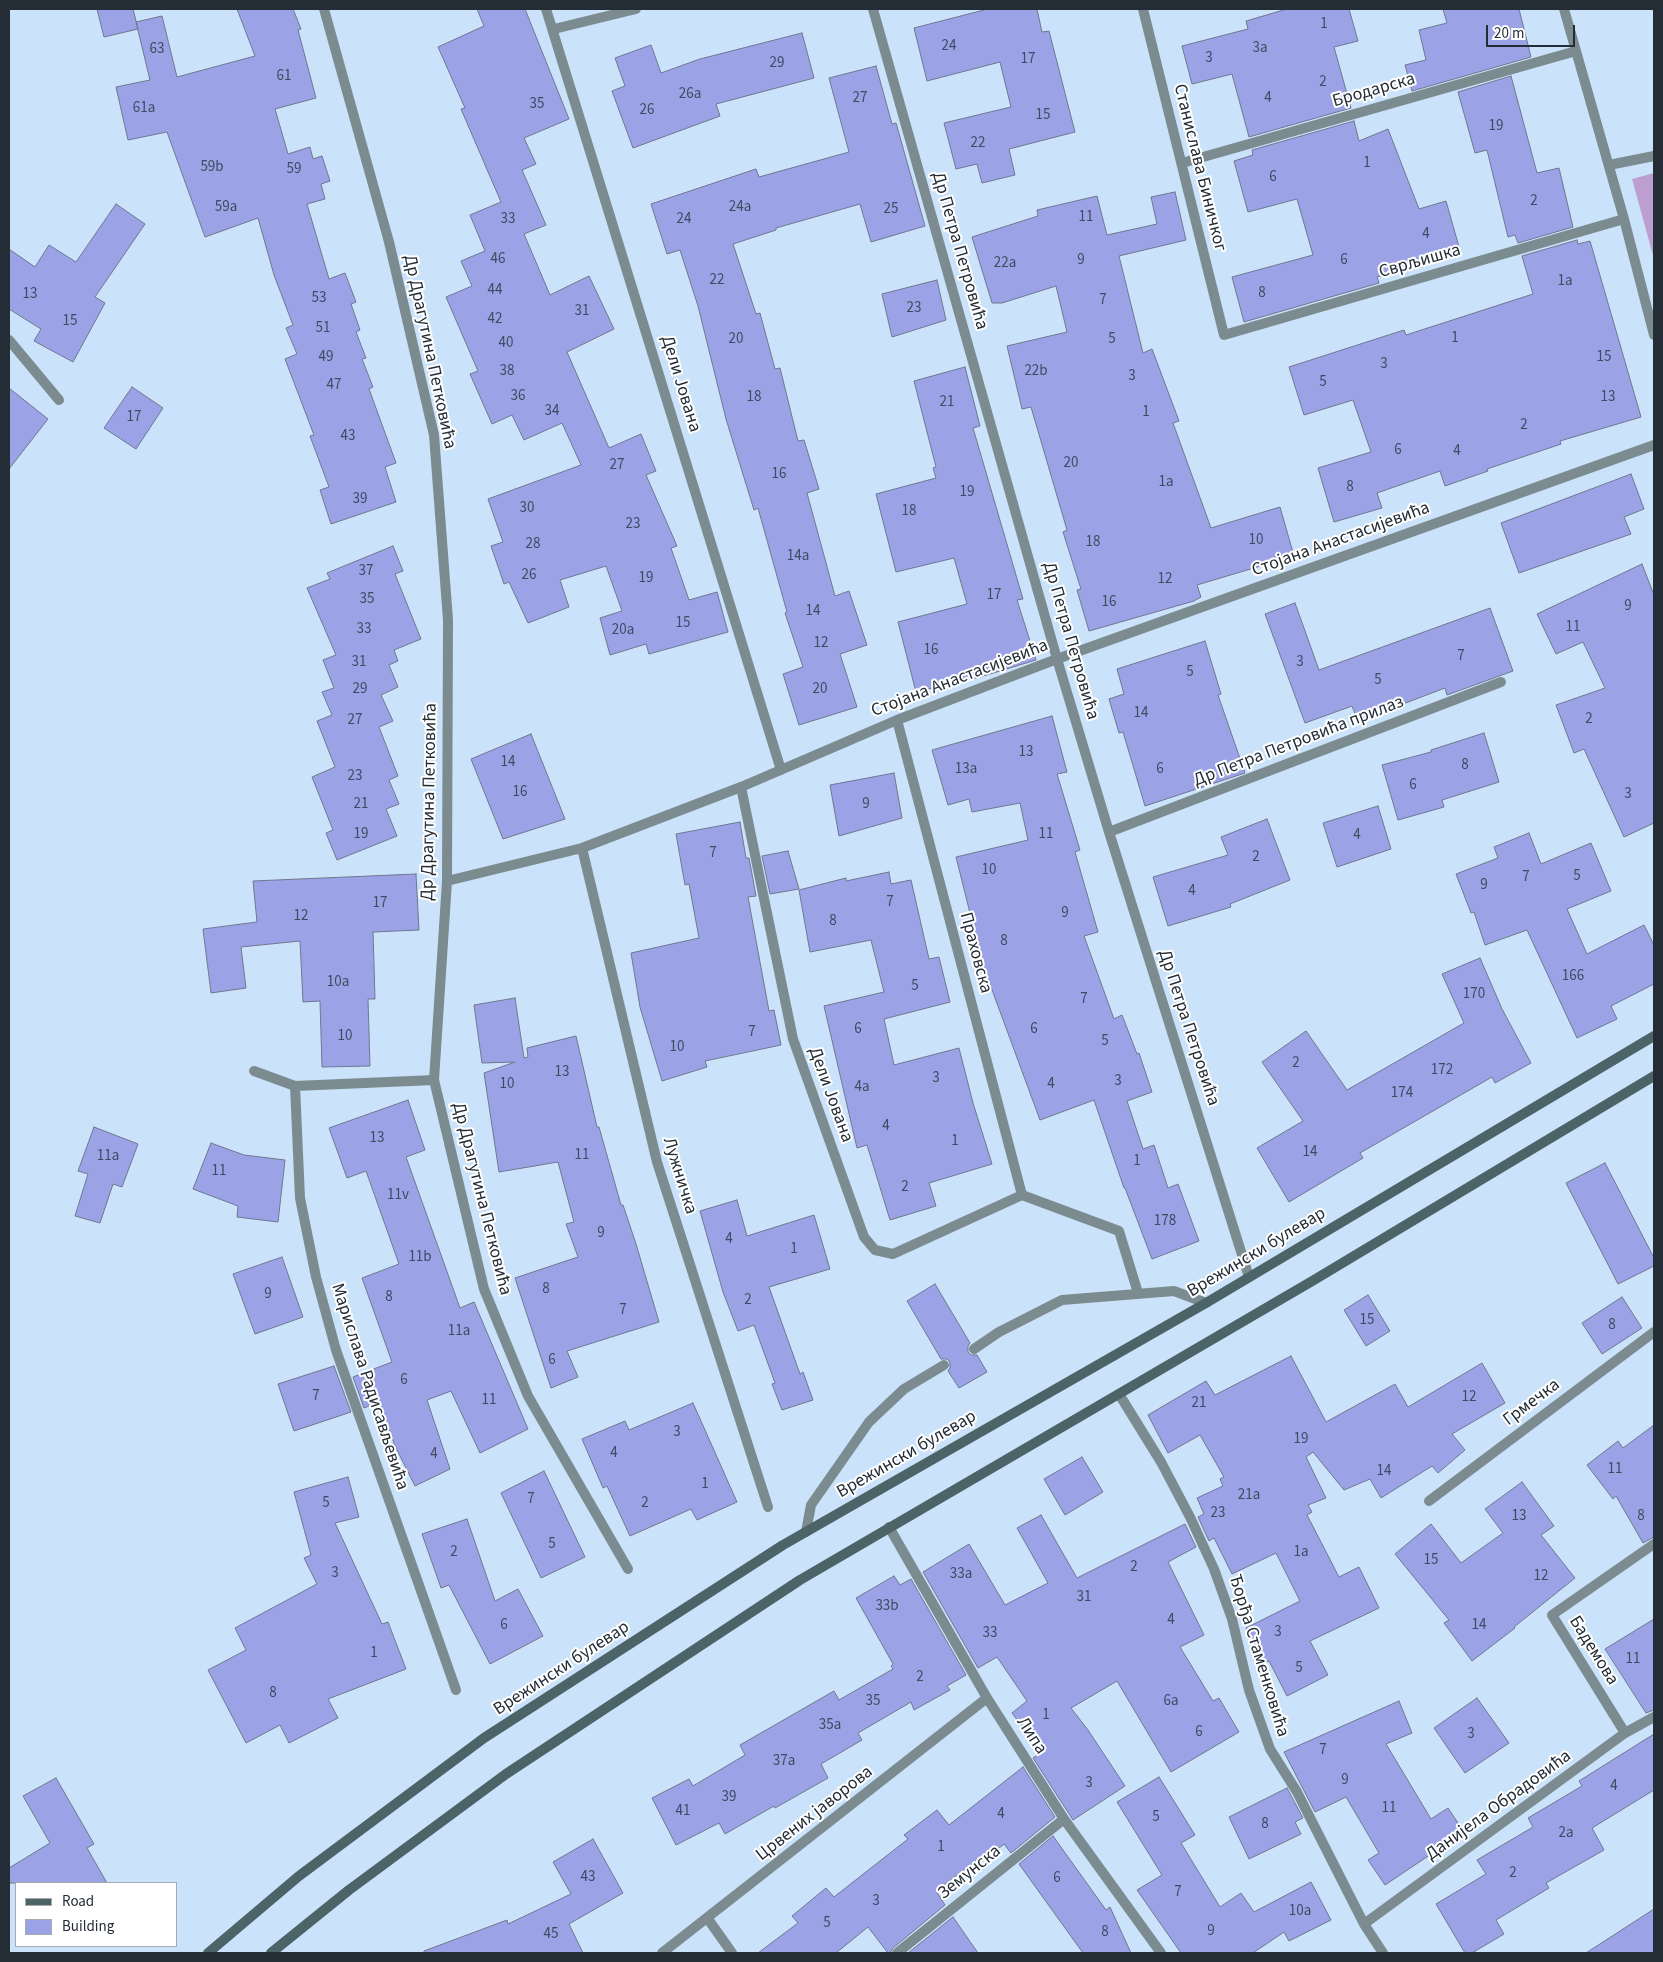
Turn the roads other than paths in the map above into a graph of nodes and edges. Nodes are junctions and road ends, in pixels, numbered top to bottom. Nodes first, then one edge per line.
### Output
1 (324, 9) edge
2 (546, 9) edge
3 (636, 9) edge
4 (873, 9) edge
5 (1143, 9) edge
6 (1564, 9) edge
7 (554, 29) junction
8 (1576, 51) junction
9 (1654, 156) edge
10 (1182, 163) junction
11 (1609, 165) junction
12 (1624, 219) junction
13 (1224, 335) joint
14 (1654, 335) edge
15 (9, 340) edge
16 (59, 400) dead end
17 (1654, 445) edge
18 (1057, 659) junction
19 (1501, 682) dead end
20 (897, 720) junction
21 (781, 770) junction
22 (741, 787) junction
23 (1109, 832) junction
24 (582, 848) junction
25 (447, 881) junction
26 (1654, 1036) edge
27 (254, 1071) dead end
28 (1654, 1076) edge
29 (434, 1080) junction
30 (295, 1086) junction
31 (1022, 1195) junction
32 (1249, 1277) junction
33 (1138, 1293) junction
34 (1206, 1302) junction
35 (1654, 1332) edge
36 (974, 1349) dead end
37 (944, 1365) dead end
38 (1119, 1394) junction
39 (1429, 1501) dead end
40 (768, 1507) dead end
41 (889, 1527) junction
42 (806, 1532) junction
43 (1654, 1544) edge
44 (628, 1569) dead end
45 (456, 1690) dead end
46 (987, 1698) junction
47 (1654, 1717) edge
48 (1625, 1733) junction
49 (1064, 1818) junction
50 (708, 1919) junction
51 (1364, 1924) junction
52 (208, 1953) edge
53 (271, 1953) edge
54 (662, 1953) edge
55 (732, 1953) edge
56 (897, 1953) edge
57 (1161, 1953) edge
58 (1383, 1953) edge

1 - 25 street, Др Драгутина Петковића
2 - 7 street, Дели Јована
3 - 7 street
4 - 18 street, Др Петра Петровића
5 - 10 street, Станислава Биничког
6 - 8 street
7 - 21 street, Дели Јована
8 - 10 street, Бродарска
8 - 11 street
9 - 11 street
10 - 13 street, Станислава Биничког
11 - 12 street
12 - 13 street, Сврљишка
12 - 14 street
15 - 16 street
17 - 18 street, Стојана Анастасијевића
18 - 20 street, Стојана Анастасијевића
18 - 23 street, Др Петра Петровића
19 - 23 street, Др Петра Петровића прилаз
20 - 21 street, Стојана Анастасијевића
20 - 31 street, Праховска
21 - 22 street, Стојана Анастасијевића
22 - 24 street, Стојана Анастасијевића
22 - 31 street, Дели Јована
23 - 32 street, Др Петра Петровића
24 - 25 street, Стојана Анастасијевића
24 - 40 street, Лужничка
25 - 29 street, Др Драгутина Петковића
26 - 32 main road, Врежински булевар
27 - 30 street
28 - 38 main road
29 - 30 street
29 - 44 street, Др Драгутина Петковића
30 - 45 street, Марислава Радисављевића
31 - 33 street
32 - 34 main road, Врежински булевар
33 - 34 street
33 - 36 street
34 - 42 main road, Врежински булевар
35 - 39 street, Грмечка
37 - 42 street
38 - 41 main road
38 - 51 street, Ђорђа Стаменковића
41 - 46 street, Липа
41 - 53 main road
42 - 52 main road, Врежински булевар
43 - 48 street, Бадемова
46 - 49 street, Липа
46 - 50 street, Црвених јаворова
47 - 48 street, Данијела Обрадовића
48 - 51 street, Данијела Обрадовића
49 - 56 street, Земунска
49 - 57 street, Липа
50 - 54 street, Црвених јаворова
50 - 55 street
51 - 58 street, Ђорђа Стаменковића

